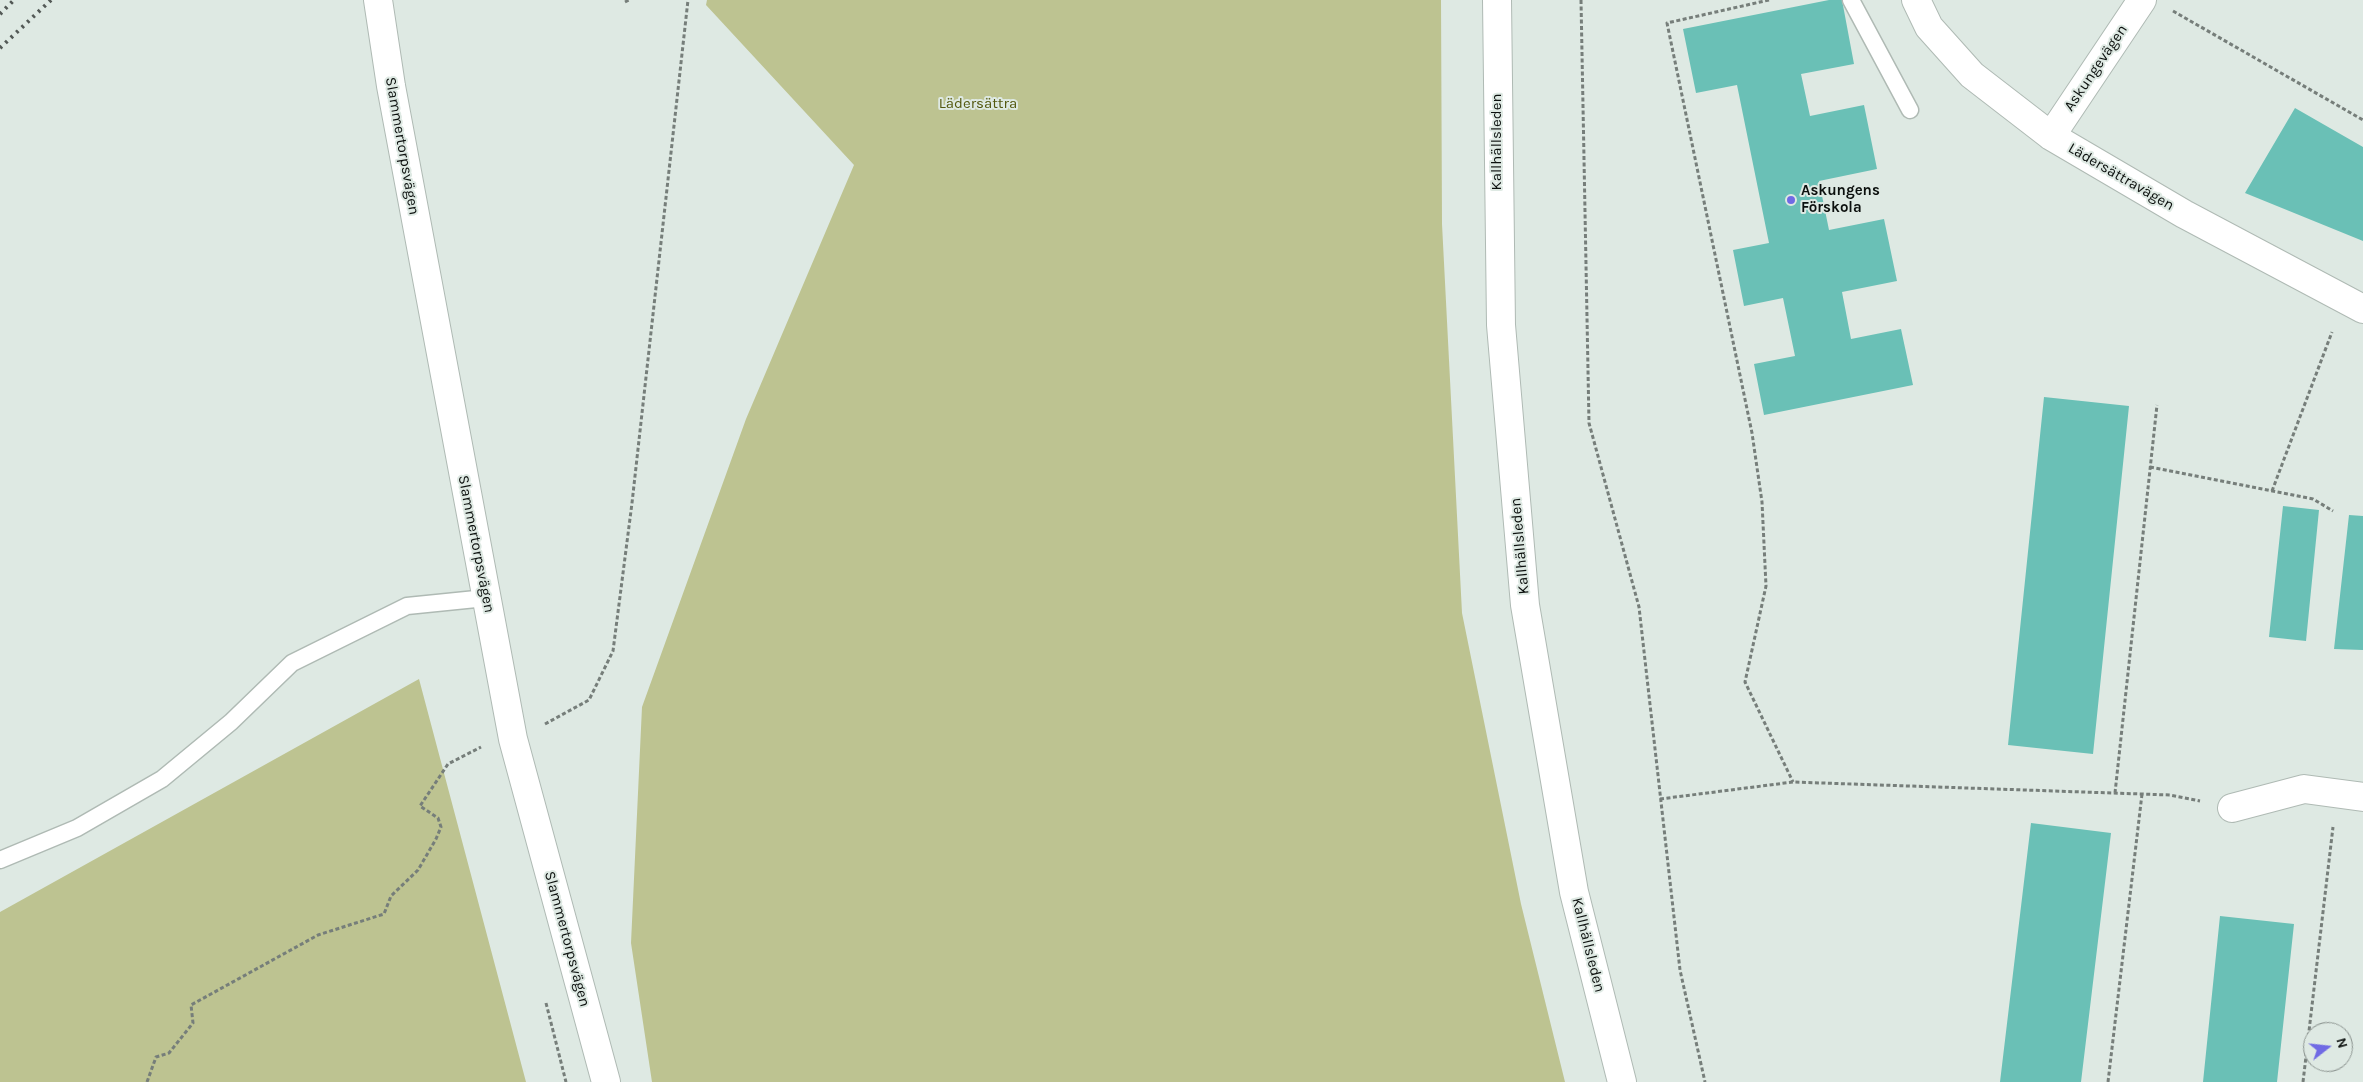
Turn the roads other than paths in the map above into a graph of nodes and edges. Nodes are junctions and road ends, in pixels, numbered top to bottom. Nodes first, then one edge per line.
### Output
1 (378, 0) edge
2 (1496, 0) edge
3 (1851, 0) edge
4 (1916, 0) edge
5 (2142, 0) edge
6 (1910, 110) dead end
7 (2051, 136) junction
8 (2363, 309) edge
9 (486, 598) junction
10 (2350, 795) edge
11 (2232, 808) road end
12 (0, 860) edge
13 (606, 1082) edge
14 (1622, 1082) edge

1 - 9 street, Slammertorpsvägen
2 - 14 street, Kallhällsleden
3 - 6 lane
4 - 7 street, Lädersättravägen
5 - 7 street, Askungevägen
7 - 8 street, Lädersättravägen
9 - 12 lane
9 - 13 street, Slammertorpsvägen
10 - 11 street

